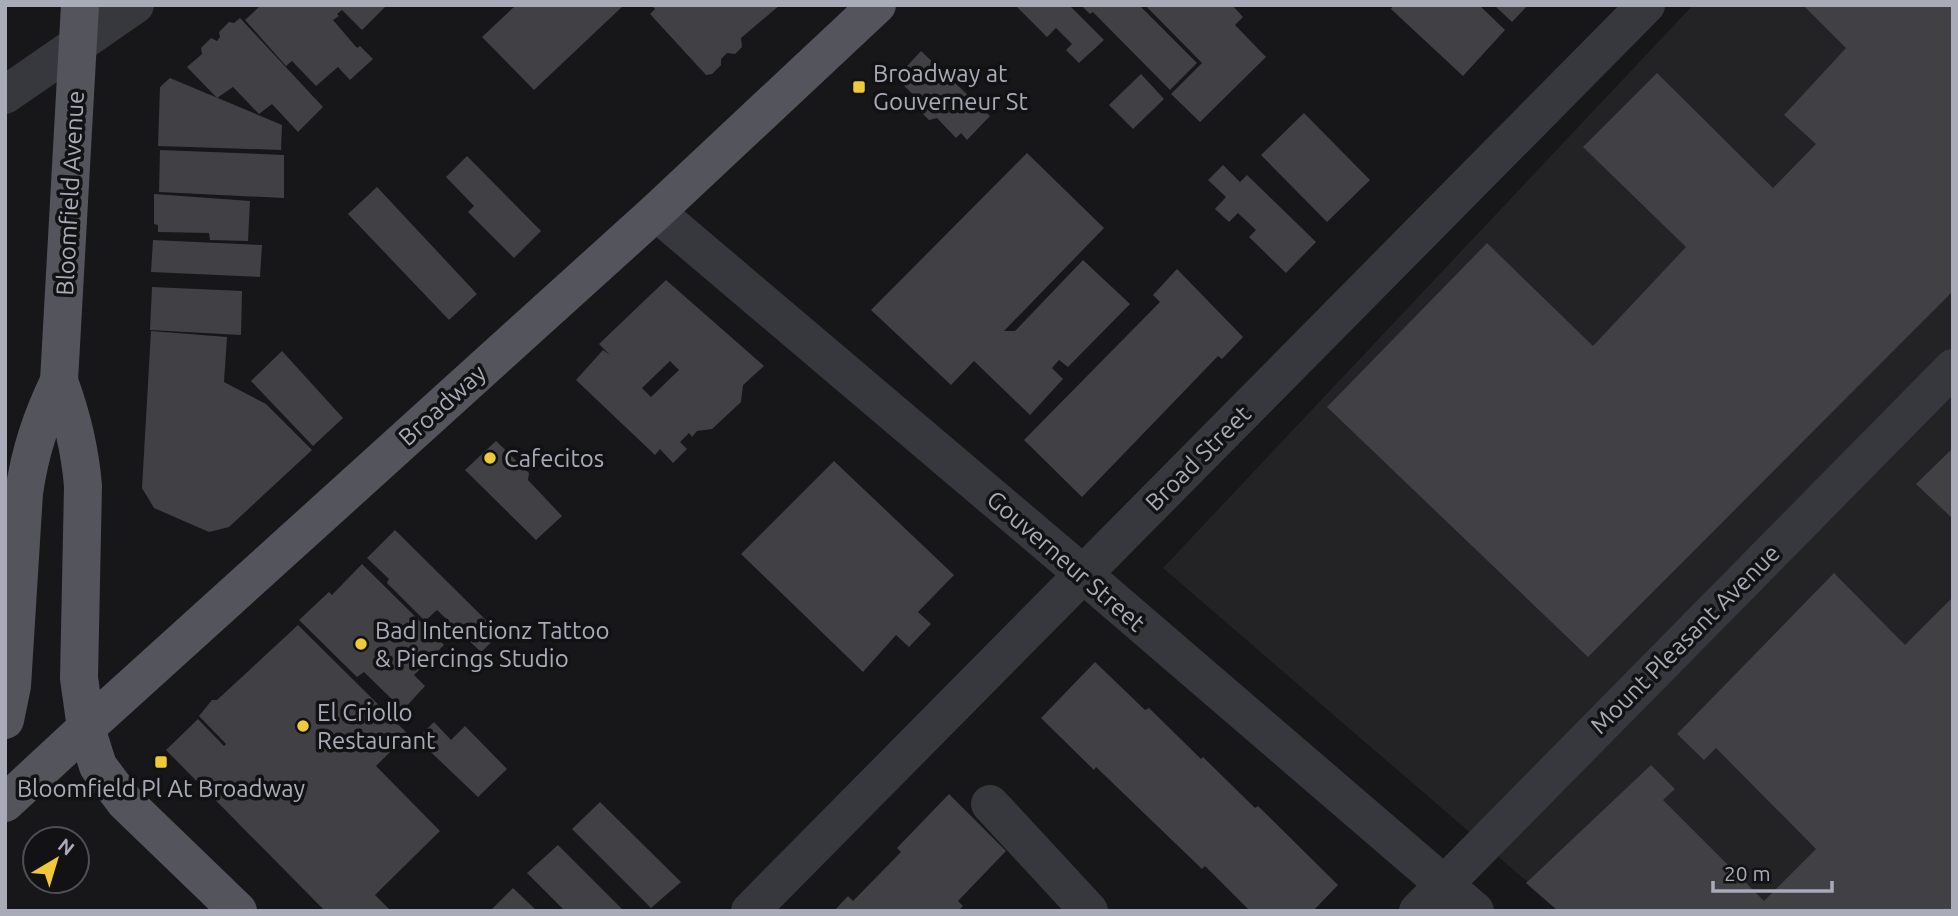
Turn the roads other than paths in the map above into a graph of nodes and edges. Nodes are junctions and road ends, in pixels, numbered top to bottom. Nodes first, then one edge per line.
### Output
1 (80, 5) edge
2 (135, 5) edge
3 (877, 5) edge
4 (1646, 5) edge
5 (79, 45) junction
6 (5, 95) edge
7 (656, 212) junction
8 (1953, 368) edge
9 (58, 381) junction
10 (1083, 574) junction
11 (5, 720) edge
12 (86, 727) junction
13 (5, 803) edge
14 (990, 804) dead end
15 (1444, 883) junction
16 (238, 911) edge
17 (750, 911) edge
18 (1089, 911) edge
19 (1418, 911) edge
20 (1475, 911) edge

1 - 5 main road, Bloomfield Avenue
2 - 5 street
3 - 7 main road, Broadway
4 - 10 street, Broad Street
5 - 6 street
5 - 9 main road, Bloomfield Avenue
7 - 10 street, Gouverneur Street
7 - 12 main road, Broadway
8 - 15 street, Mount Pleasant Avenue
9 - 11 main road, Bloomfield Avenue
9 - 12 main road, Bloomfield Avenue
10 - 15 street, Gouverneur Street
10 - 17 street, Broad Street
12 - 13 main road, Broadway
12 - 16 main road, Bloomfield Avenue
14 - 18 street
15 - 19 street, Mount Pleasant Avenue
15 - 20 street, Gouverneur Street

